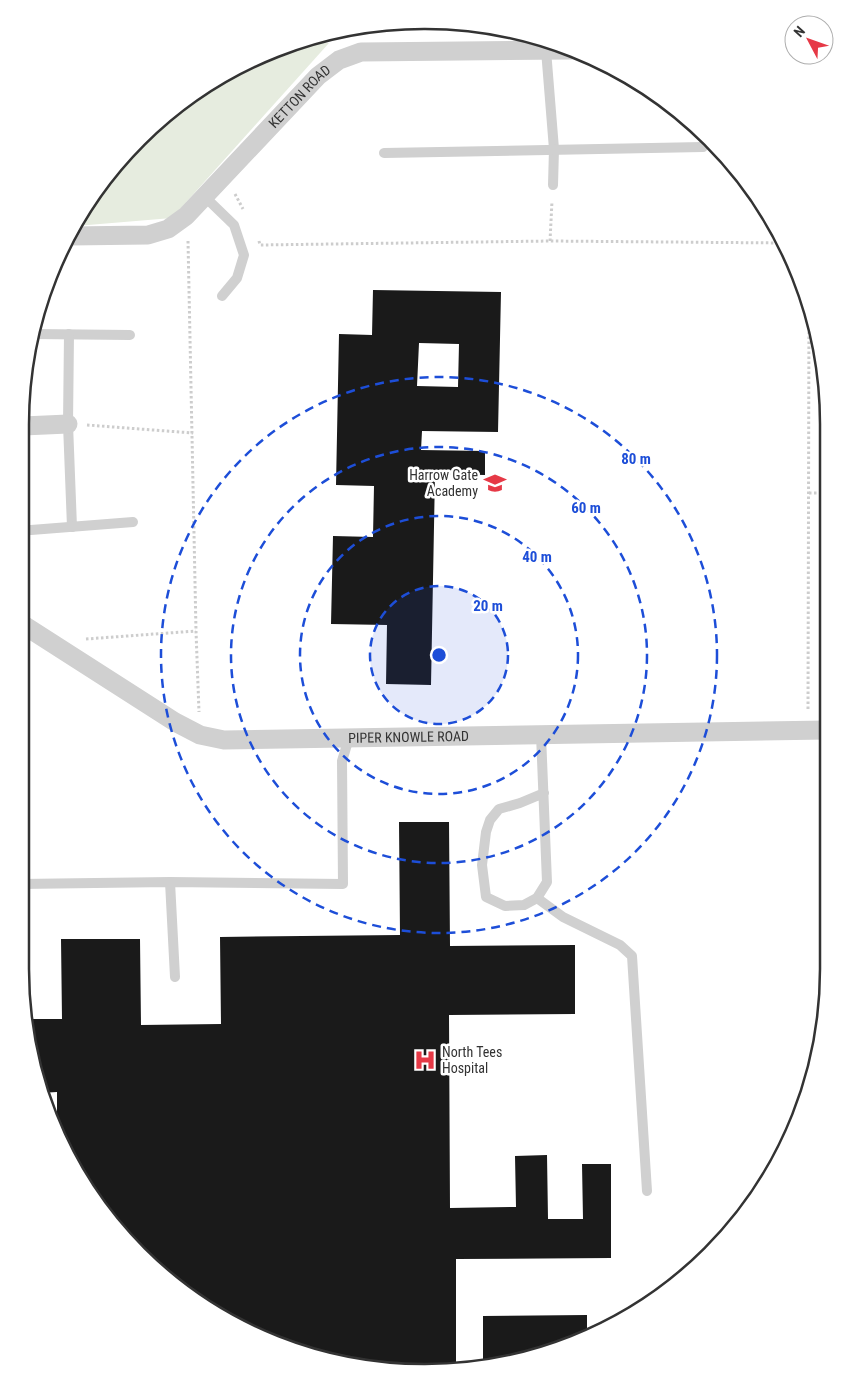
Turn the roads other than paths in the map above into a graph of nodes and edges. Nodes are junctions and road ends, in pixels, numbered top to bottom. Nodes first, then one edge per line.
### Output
1 (546, 50) junction
2 (552, 50) edge
3 (703, 148) dead end
4 (554, 149) junction
5 (384, 153) dead end
6 (553, 185) road end
7 (204, 196) junction
8 (77, 236) edge
9 (222, 296) dead end
10 (39, 334) edge
11 (69, 334) junction
12 (130, 335) dead end
13 (68, 424) junction
14 (29, 426) edge
15 (133, 522) dead end
16 (72, 527) junction
17 (31, 530) dead end
18 (29, 628) edge
19 (817, 730) edge
20 (541, 735) junction
21 (349, 738) junction
22 (544, 793) junction
23 (170, 882) junction
24 (29, 884) edge
25 (537, 898) junction
26 (175, 977) dead end
27 (647, 1191) dead end

1 - 2 street, KETTON ROAD
1 - 4 lane
1 - 7 street, KETTON ROAD
3 - 4 lane
4 - 5 lane
4 - 6 lane
7 - 8 street, KETTON ROAD
7 - 9 lane
10 - 11 lane
11 - 12 lane
11 - 13 lane
13 - 14 street
13 - 16 lane
15 - 16 lane
16 - 17 lane
18 - 21 street, PIPER KNOWLE ROAD
19 - 20 street, PIPER KNOWLE ROAD
20 - 21 street, PIPER KNOWLE ROAD
20 - 22 lane
21 - 23 lane
22 - 25 lane
22 - 25 lane
23 - 24 lane
23 - 26 lane
25 - 27 lane

